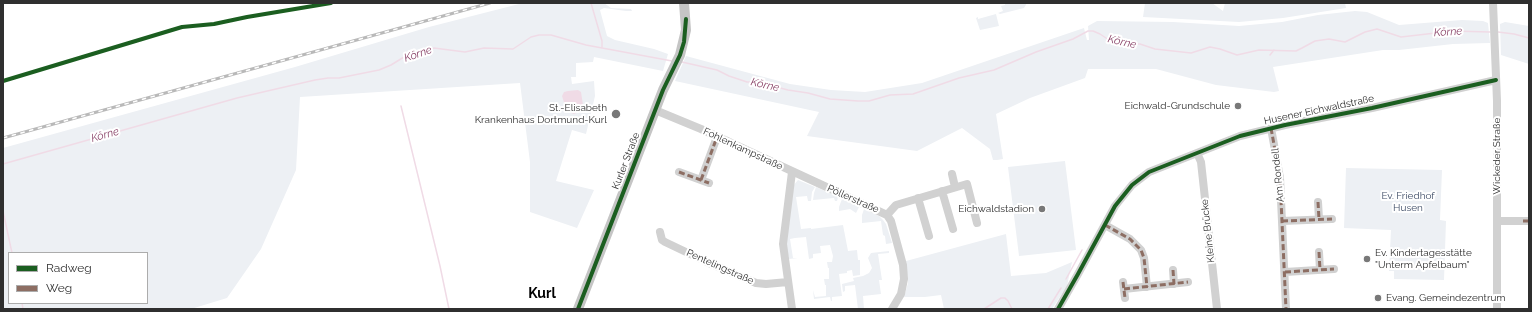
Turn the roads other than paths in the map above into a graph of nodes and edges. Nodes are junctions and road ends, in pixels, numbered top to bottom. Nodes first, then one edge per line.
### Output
1 (684, 3) edge
2 (1493, 3) edge
3 (1496, 80) junction
4 (655, 110) junction
5 (1271, 128) junction
6 (717, 137) junction
7 (1197, 153) junction
8 (679, 172) dead end
9 (792, 172) junction
10 (952, 174) dead end
11 (955, 187) junction
12 (942, 191) junction
13 (918, 198) junction
14 (1318, 202) dead end
15 (887, 215) junction
16 (1332, 218) dead end
17 (1319, 219) junction
18 (1282, 221) junction
19 (1497, 221) junction
20 (1529, 221) edge
21 (977, 223) dead end
22 (1105, 225) junction
23 (953, 229) dead end
24 (660, 232) dead end
25 (929, 236) dead end
26 (1319, 252) dead end
27 (1334, 269) dead end
28 (1173, 270) dead end
29 (1320, 270) junction
30 (1285, 272) junction
31 (788, 282) junction
32 (1188, 282) dead end
33 (1174, 284) junction
34 (1147, 287) junction
35 (1125, 298) dead end
36 (578, 309) edge
37 (792, 309) edge
38 (892, 309) edge
39 (1058, 309) edge
40 (1217, 309) edge
41 (1286, 309) edge
42 (1497, 309) edge

1 - 4 main road, Kurler Straße
2 - 3 street, Wickeder Straße
3 - 5 street, Husener Eichwaldstraße
3 - 19 street, Wickeder Straße
4 - 6 street, Fohlenkampstraße
4 - 36 main road, Kurler Straße
5 - 7 street, Husener Eichwaldstraße
5 - 18 street, Am Rondell
6 - 8 street
6 - 9 street, Fohlenkampstraße
7 - 22 street, Husener Eichwaldstraße
7 - 40 street, Kleine Brücke
9 - 15 street, Pöllerstraße
9 - 31 street, Fohlenkampstraße
10 - 11 street
11 - 12 street
11 - 21 street
12 - 13 street
12 - 23 street
13 - 15 street
13 - 25 street
14 - 17 street
15 - 38 street, Pöllerstraße
16 - 17 street
17 - 18 street
18 - 30 street, Am Rondell
19 - 20 street
19 - 42 street, Wickeder Straße
22 - 34 street
22 - 39 street, Husener Eichwaldstraße
24 - 31 street, Pentelingstraße
26 - 29 street
27 - 29 street
28 - 33 street
29 - 30 street
30 - 41 street, Am Rondell
31 - 37 street, Fohlenkampstraße
32 - 33 street
33 - 34 street
34 - 35 street

